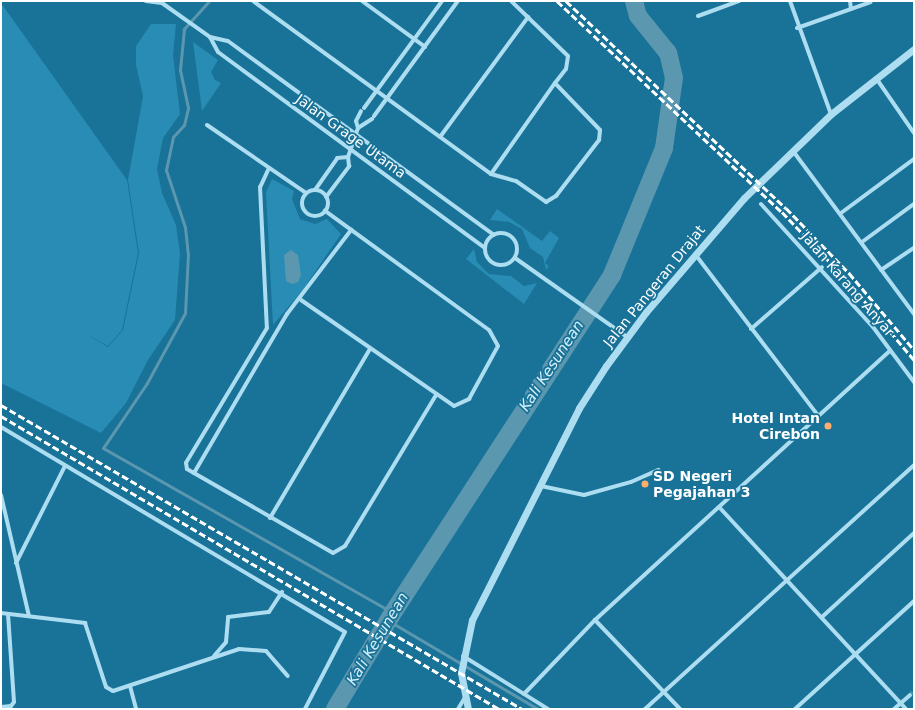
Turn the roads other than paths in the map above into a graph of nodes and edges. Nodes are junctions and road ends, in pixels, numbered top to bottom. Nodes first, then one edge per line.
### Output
1 (146, 1) edge
2 (253, 1) edge
3 (362, 1) edge
4 (442, 1) edge
5 (458, 1) edge
6 (511, 1) edge
7 (739, 1) edge
8 (790, 1) edge
9 (850, 1) edge
10 (162, 2) edge
11 (871, 2) edge
12 (851, 9) junction
13 (698, 16) dead end
14 (528, 17) junction
15 (797, 28) junction
16 (210, 37) junction
17 (414, 39) junction
18 (425, 47) junction
19 (914, 49) edge
20 (876, 78) junction
21 (555, 83) junction
22 (376, 91) junction
23 (387, 98) junction
24 (830, 114) junction
25 (207, 125) dead end
26 (358, 128) junction
27 (354, 133) junction
28 (914, 133) edge
29 (440, 137) junction
30 (352, 151) junction
31 (789, 152) junction
32 (348, 157) junction
33 (914, 159) edge
34 (269, 168) junction
35 (491, 174) junction
36 (315, 190) junction
37 (306, 193) junction
38 (326, 198) junction
39 (761, 204) dead end
40 (914, 204) edge
41 (325, 211) junction
42 (841, 214) junction
43 (351, 230) junction
44 (494, 235) junction
45 (862, 242) junction
46 (485, 248) junction
47 (914, 248) edge
48 (695, 254) junction
49 (514, 258) junction
50 (822, 267) junction
51 (881, 270) junction
52 (301, 300) junction
53 (914, 314) edge
54 (267, 328) junction
55 (751, 329) junction
56 (276, 334) junction
57 (627, 336) junction
58 (370, 349) junction
59 (890, 351) junction
60 (914, 382) edge
61 (436, 395) junction
62 (817, 414) junction
63 (1, 427) edge
64 (914, 465) edge
65 (65, 466) junction
66 (658, 470) dead end
67 (194, 473) junction
68 (541, 486) junction
69 (1, 495) edge
70 (720, 507) junction
71 (270, 518) junction
72 (914, 533) edge
73 (16, 563) junction
74 (786, 581) junction
75 (282, 592) junction
76 (914, 601) edge
77 (1, 613) edge
78 (8, 614) junction
79 (29, 616) junction
80 (822, 617) junction
81 (595, 620) junction
82 (857, 653) junction
83 (214, 656) junction
84 (462, 657) junction
85 (288, 676) dead end
86 (130, 686) junction
87 (664, 691) junction
88 (524, 694) junction
89 (910, 695) dead end
90 (464, 699) junction
91 (900, 704) junction
92 (1, 707) edge
93 (136, 709) edge
94 (305, 709) edge
95 (458, 709) edge
96 (468, 709) edge
97 (548, 709) edge
98 (645, 709) edge
99 (680, 709) edge
100 (795, 709) edge
101 (894, 709) edge
102 (906, 709) edge

1 - 10 street, Jalan Grage Utama
2 - 22 street
3 - 17 street
4 - 17 street
5 - 18 street
6 - 14 street
7 - 13 street
8 - 15 street
9 - 12 street
10 - 16 street, Jalan Grage Utama
11 - 12 street
12 - 15 street
14 - 21 street
14 - 29 street
15 - 24 street
16 - 27 street, Jalan Grage Utama
16 - 30 street, Jalan Grage Utama
17 - 18 street
17 - 22 street
18 - 23 street
19 - 20 street, Jalan Pangeran Drajat
20 - 24 street, Jalan Pangeran Drajat
20 - 28 street
21 - 35 street
21 - 35 street
22 - 23 street
22 - 26 street
23 - 26 street
23 - 29 street
24 - 31 street, Jalan Pangeran Drajat
25 - 34 street
26 - 27 street
27 - 30 street
27 - 44 street, Jalan Grage Utama
29 - 35 street
30 - 32 street
30 - 46 street, Jalan Grage Utama
31 - 42 street
31 - 48 street, Jalan Pangeran Drajat
32 - 36 street
32 - 38 street
33 - 42 street
34 - 37 street
34 - 54 street
36 - 37 street
36 - 38 street
37 - 41 street
38 - 41 street
39 - 50 street, Jalan Karang Anyar
40 - 45 street
41 - 43 street
42 - 45 street
43 - 52 street
43 - 61 street
44 - 46 street
44 - 49 street
45 - 51 street
46 - 49 street
47 - 51 street
48 - 55 street
48 - 57 street, Jalan Pangeran Drajat
49 - 57 street
50 - 55 street
50 - 59 street, Jalan Karang Anyar
51 - 53 street
52 - 56 street
52 - 58 street
54 - 56 street
54 - 67 street
55 - 62 street
56 - 67 street
57 - 68 street, Jalan Pangeran Drajat
58 - 61 street
58 - 71 street
59 - 60 street, Jalan Karang Anyar
59 - 62 street
61 - 71 street
62 - 70 street
63 - 65 street
64 - 74 street
65 - 73 street
65 - 75 street
66 - 68 street
67 - 71 street
68 - 84 street, Jalan Pangeran Drajat
69 - 73 street
70 - 74 street
70 - 81 street
72 - 80 street
73 - 79 street
74 - 80 street
74 - 87 street
75 - 83 street
75 - 94 street
76 - 82 street
77 - 78 street
78 - 79 street
78 - 92 street
79 - 86 street
80 - 82 street
81 - 87 street
81 - 88 street
82 - 91 street
82 - 100 street
83 - 85 street
83 - 86 street
84 - 88 street
84 - 90 street, Jalan Pangeran Drajat
86 - 93 street
87 - 98 street
87 - 99 street
88 - 97 street
89 - 91 street
90 - 95 street
90 - 96 street, Jalan Pangeran Drajat
91 - 101 street
91 - 102 street

